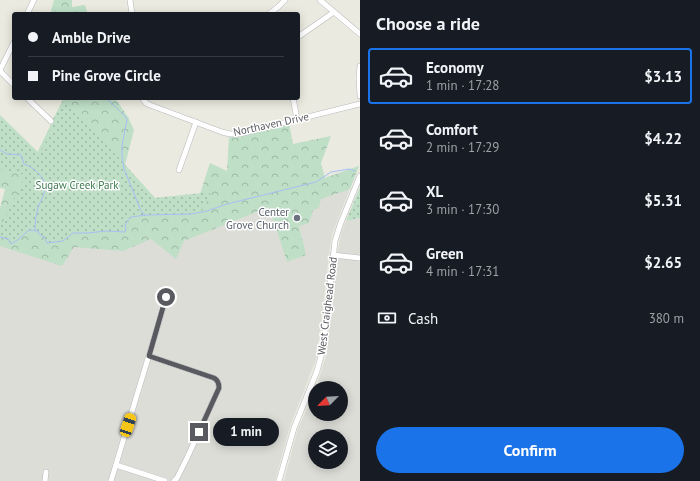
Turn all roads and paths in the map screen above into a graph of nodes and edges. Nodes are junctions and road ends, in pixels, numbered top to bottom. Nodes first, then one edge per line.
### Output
1 (34, 0) edge
2 (130, 0) edge
3 (285, 0) edge
4 (320, 0) edge
5 (28, 12) edge
6 (132, 12) edge
7 (272, 12) edge
8 (334, 12) junction
9 (360, 34) edge
10 (300, 36) edge
11 (12, 46) edge
12 (360, 66) edge
13 (0, 71) edge
14 (12, 83) edge
15 (360, 96) edge
16 (29, 100) edge
17 (144, 100) edge
18 (293, 100) edge
19 (360, 104) edge
20 (297, 119) junction
21 (51, 121) dead end
22 (196, 122) junction
23 (179, 170) dead end
24 (360, 176) edge
25 (333, 256) junction
26 (360, 258) edge
27 (163, 289) dead end
28 (149, 356) junction
29 (116, 465) junction
30 (46, 472) dead end
31 (45, 481) edge
32 (111, 481) edge
33 (165, 481) edge
34 (174, 481) edge
35 (279, 481) edge

1 - 5 street
2 - 6 street
3 - 7 street
4 - 8 street
8 - 9 street
8 - 10 street
11 - 13 street
12 - 15 street
13 - 14 street
16 - 21 street
17 - 22 street, Northaven Drive
18 - 20 street
19 - 20 street, Northaven Drive
20 - 22 street, Northaven Drive
22 - 23 street
24 - 25 street, West Craighead Road
25 - 26 street
25 - 35 street, West Craighead Road
27 - 28 street
28 - 29 street
28 - 34 street
29 - 32 street
29 - 33 street
30 - 31 street

